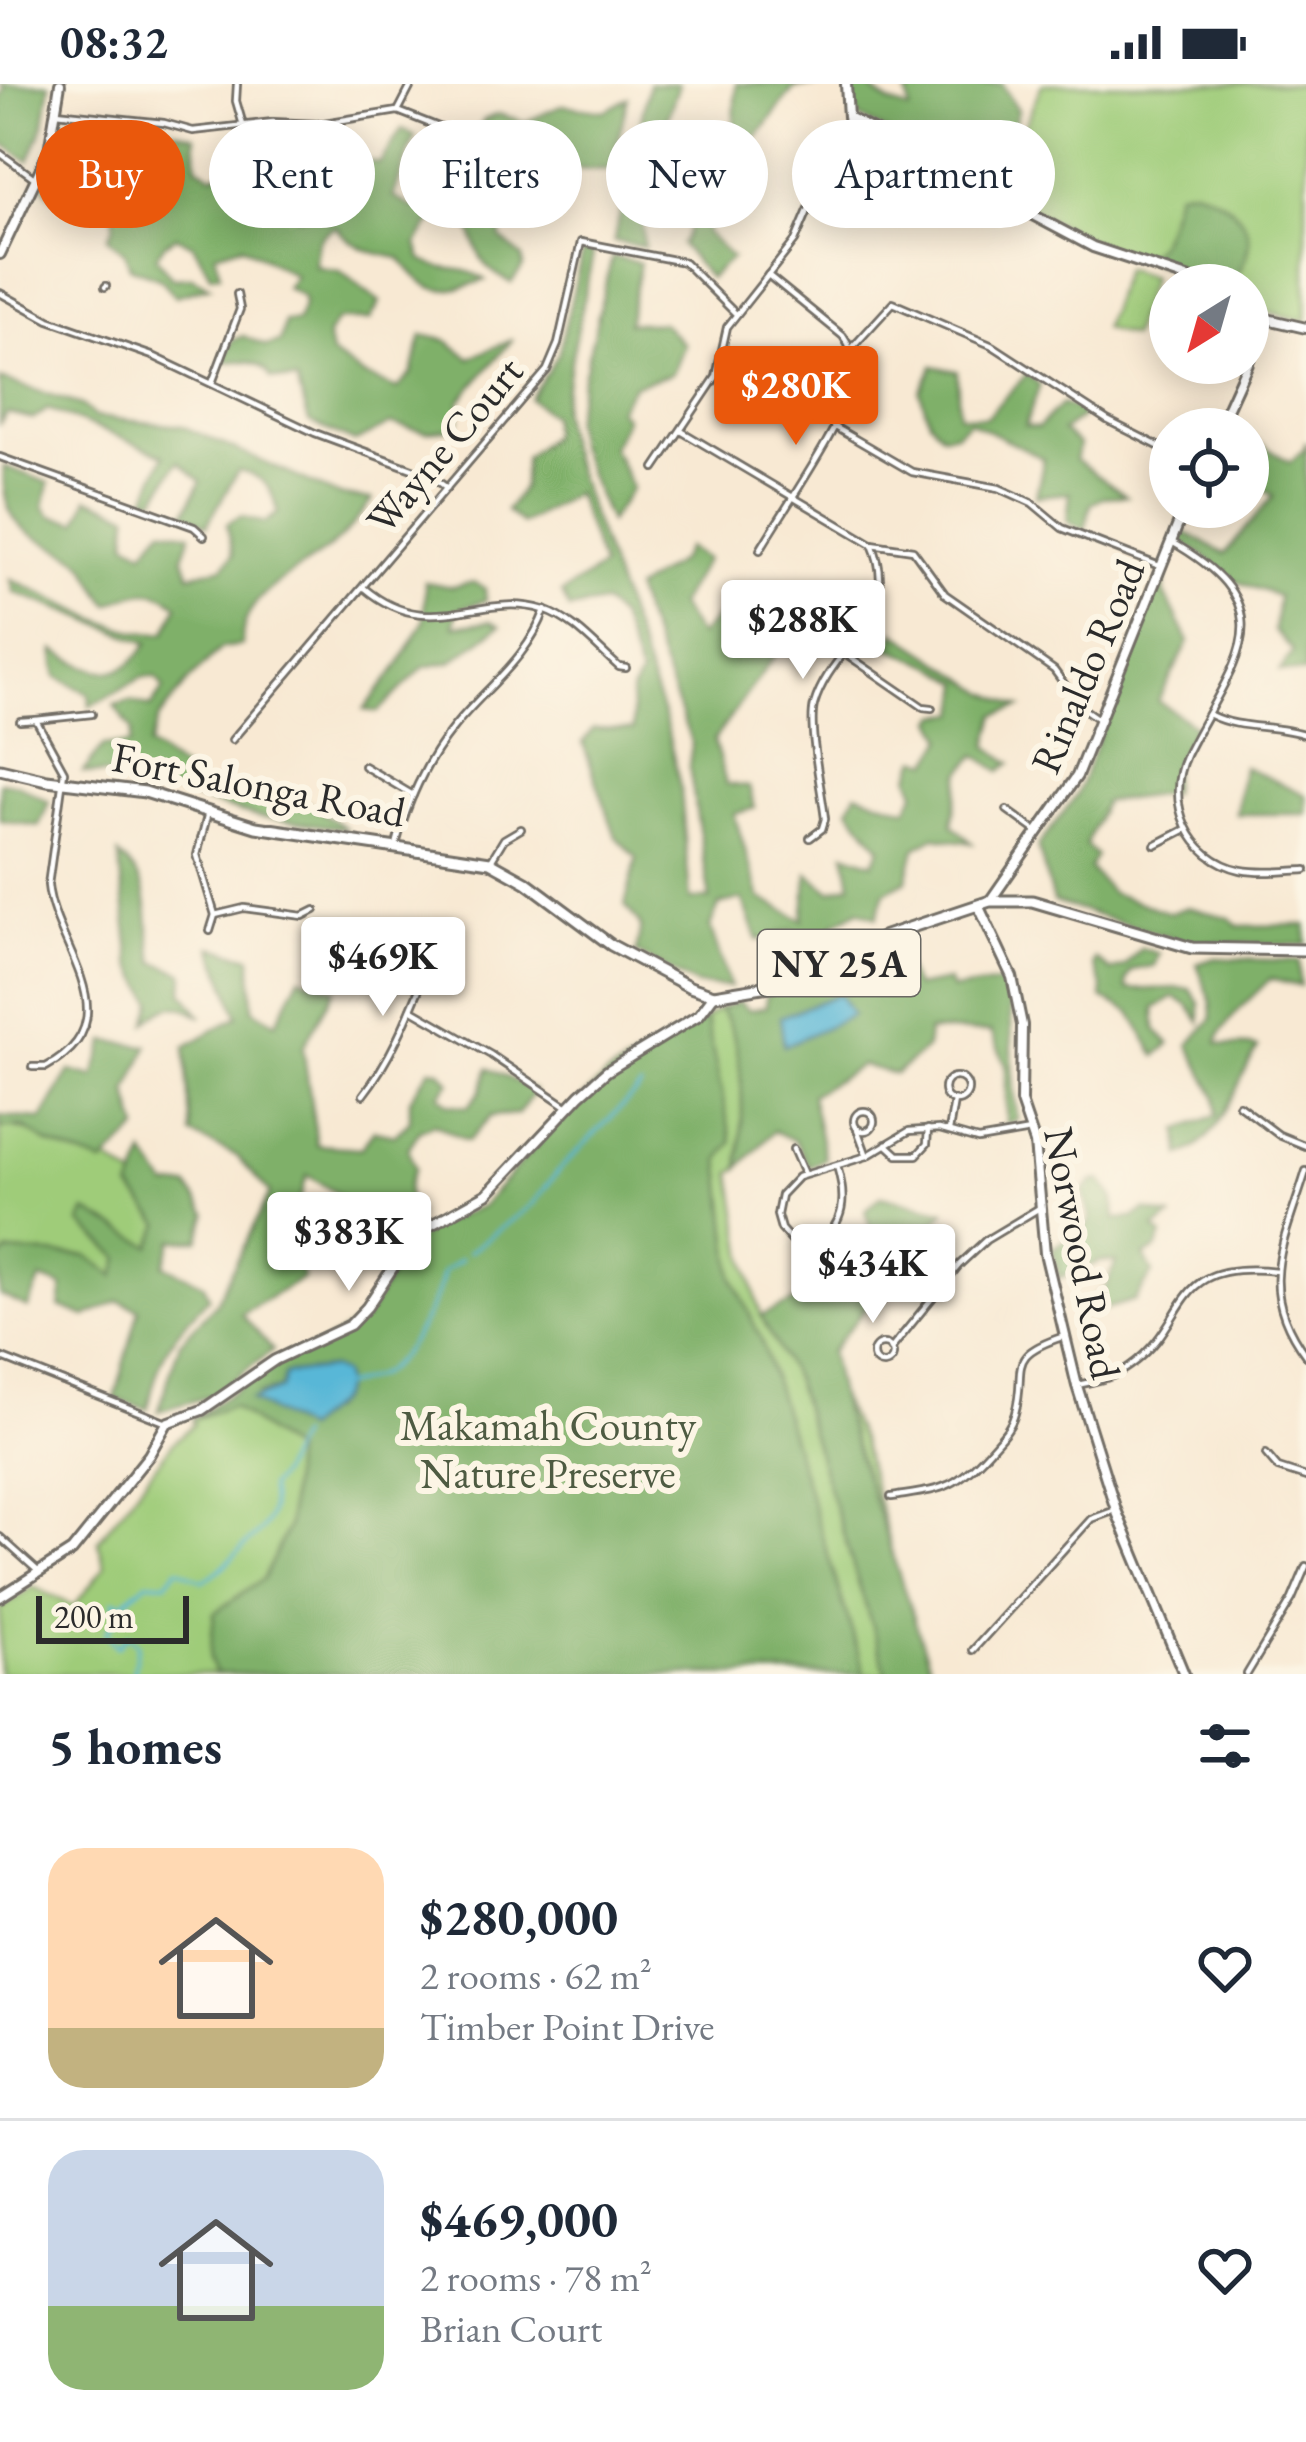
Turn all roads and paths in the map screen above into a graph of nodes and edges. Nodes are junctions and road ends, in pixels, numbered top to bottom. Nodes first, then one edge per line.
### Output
1 (60, 84) edge
2 (237, 84) edge
3 (412, 84) edge
4 (846, 84) edge
5 (398, 111) junction
6 (56, 112) junction
7 (848, 117) junction
8 (55, 120) edge
9 (241, 120) edge
10 (336, 120) edge
11 (421, 120) edge
12 (209, 129) edge
13 (0, 153) edge
14 (36, 179) edge
15 (36, 184) edge
16 (0, 254) edge
17 (1149, 266) edge
18 (767, 275) junction
19 (0, 293) edge
20 (237, 294) dead end
21 (736, 314) junction
22 (1269, 319) edge
23 (1306, 328) edge
24 (852, 348) junction
25 (212, 383) junction
26 (832, 426) junction
27 (681, 431) junction
28 (1149, 441) edge
29 (0, 458) edge
30 (655, 467) dead end
31 (447, 488) junction
32 (791, 497) junction
33 (1177, 528) edge
34 (204, 536) dead end
35 (1172, 542) junction
36 (872, 544) junction
37 (760, 550) dead end
38 (1162, 567) junction
39 (364, 588) junction
40 (545, 610) junction
41 (846, 654) junction
42 (626, 668) dead end
43 (932, 708) dead end
44 (92, 714) dead end
45 (1210, 715) junction
46 (36, 720) junction
47 (20, 721) dead end
48 (1101, 722) junction
49 (1306, 734) edge
50 (232, 740) dead end
51 (364, 766) dead end
52 (0, 769) edge
53 (64, 782) junction
54 (413, 795) junction
55 (1006, 810) dead end
56 (208, 812) junction
57 (1186, 829) junction
58 (521, 830) dead end
59 (1039, 833) junction
60 (810, 838) dead end
61 (396, 845) junction
62 (1155, 845) dead end
63 (490, 862) junction
64 (1306, 870) edge
65 (991, 901) junction
66 (978, 905) junction
67 (315, 910) dead end
68 (215, 916) junction
69 (210, 931) dead end
70 (1306, 950) edge
71 (431, 960) dead end
72 (714, 995) junction
73 (411, 1009) junction
74 (32, 1066) dead end
75 (363, 1095) dead end
76 (954, 1101) junction
77 (1239, 1105) dead end
78 (568, 1107) junction
79 (857, 1129) dead end
80 (928, 1129) junction
81 (949, 1131) junction
82 (1030, 1131) junction
83 (886, 1144) junction
84 (1306, 1146) edge
85 (793, 1149) dead end
86 (867, 1156) junction
87 (837, 1166) junction
88 (1306, 1171) edge
89 (804, 1174) junction
90 (1041, 1207) junction
91 (1277, 1271) junction
92 (1065, 1336) junction
93 (892, 1349) dead end
94 (1306, 1356) edge
95 (0, 1358) edge
96 (1077, 1385) junction
97 (166, 1423) junction
98 (1266, 1454) dead end
99 (1306, 1477) edge
100 (890, 1497) dead end
101 (1116, 1510) junction
102 (0, 1537) edge
103 (1306, 1566) edge
104 (39, 1572) junction
105 (0, 1597) edge
106 (974, 1650) dead end
107 (1184, 1674) edge
108 (1246, 1674) edge

1 - 6 street
2 - 9 street
3 - 5 street
4 - 7 street
5 - 10 street
5 - 11 street
6 - 8 street
6 - 12 street
7 - 17 street
7 - 18 street
13 - 14 street
15 - 16 street
18 - 21 street
18 - 24 street
19 - 25 street
20 - 25 street
21 - 27 street
21 - 31 street, Wayne Court
22 - 23 street
24 - 26 street
24 - 28 street
25 - 31 street
26 - 32 street
26 - 38 street
27 - 30 street
27 - 32 street
29 - 34 street
31 - 39 street, Wayne Court
32 - 36 street
32 - 37 street
33 - 35 street, Rinaldo Road
35 - 38 street, Rinaldo Road
35 - 45 street
36 - 41 street
36 - 48 street
38 - 48 street, Rinaldo Road
39 - 40 street
39 - 50 street, Wayne Court
40 - 42 street
40 - 54 street
41 - 43 street
41 - 60 street
44 - 46 street
45 - 49 street
45 - 57 street
46 - 47 street
46 - 53 street
48 - 59 street, Rinaldo Road
51 - 54 street
52 - 53 main road, Fort Salonga Road / NY 25A
53 - 56 main road, Fort Salonga Road / NY 25A
53 - 74 street
54 - 61 street
55 - 59 street
56 - 61 main road, Fort Salonga Road / NY 25A
56 - 68 street
57 - 62 street
57 - 64 street
58 - 63 street
59 - 65 street, Rinaldo Road
61 - 63 main road, Fort Salonga Road / NY 25A
63 - 72 main road, Fort Salonga Road / NY 25A
65 - 66 main road, NY 25A
65 - 70 main road, NY 25A
66 - 72 main road, NY 25A
66 - 82 street, Norwood Road
67 - 68 street
68 - 69 street
71 - 73 street
72 - 78 street
73 - 75 street
73 - 78 street
76 - 76 street
76 - 81 street
77 - 84 street
78 - 97 street
79 - 86 street
80 - 81 street
80 - 83 street
80 - 83 street
81 - 82 street
82 - 90 street, Norwood Road
83 - 86 street
85 - 89 street
86 - 87 street
87 - 89 street
87 - 89 street
88 - 91 street
90 - 92 street, Norwood Road
90 - 93 street
91 - 94 street
91 - 96 street
92 - 96 street, Norwood Road
92 - 100 street
95 - 97 street
96 - 101 street, Norwood Road
97 - 104 street
98 - 99 street
101 - 106 street
101 - 107 street, Norwood Road
102 - 104 street
103 - 108 street
104 - 105 street

